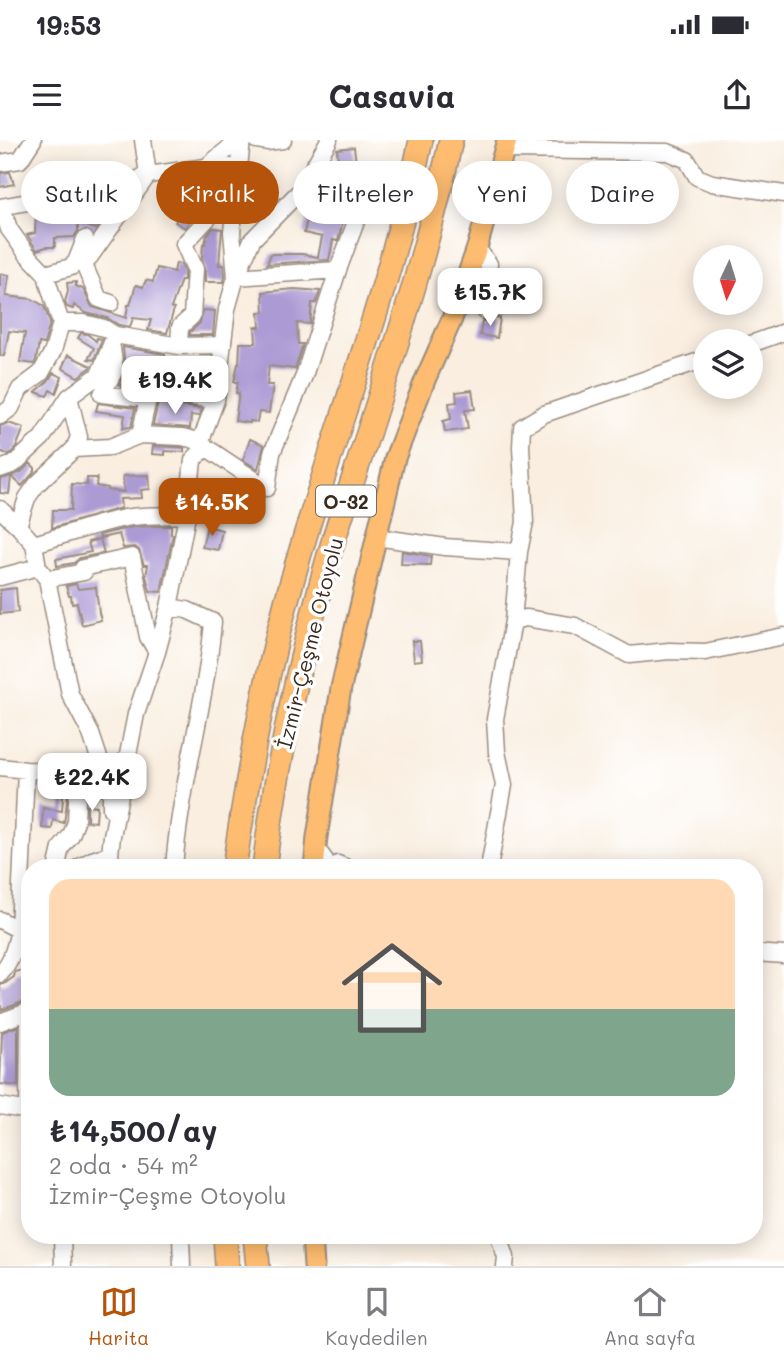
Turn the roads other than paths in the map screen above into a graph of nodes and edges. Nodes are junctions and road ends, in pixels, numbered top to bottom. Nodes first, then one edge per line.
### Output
1 (33, 140) edge
2 (143, 140) edge
3 (240, 140) edge
4 (256, 140) edge
5 (283, 140) edge
6 (329, 140) edge
7 (421, 140) edge
8 (451, 140) edge
9 (505, 145) edge
10 (214, 161) edge
11 (239, 161) edge
12 (317, 161) edge
13 (0, 163) edge
14 (156, 174) edge
15 (148, 175) junction
16 (784, 194) edge
17 (293, 198) edge
18 (1, 207) edge
19 (203, 224) edge
20 (233, 224) edge
21 (355, 224) edge
22 (85, 239) dead end
23 (477, 248) junction
24 (80, 263) junction
25 (338, 270) junction
26 (46, 274) junction
27 (236, 277) junction
28 (110, 303) dead end
29 (485, 311) dead end
30 (61, 323) junction
31 (784, 332) edge
32 (113, 340) junction
33 (763, 340) edge
34 (223, 345) junction
35 (179, 346) junction
36 (693, 363) edge
37 (85, 385) junction
38 (102, 394) junction
39 (69, 397) junction
40 (148, 399) junction
41 (216, 400) junction
42 (0, 416) edge
43 (140, 435) junction
44 (200, 443) junction
45 (74, 449) junction
46 (0, 469) edge
47 (0, 509) edge
48 (187, 516) junction
49 (18, 526) junction
50 (376, 537) junction
51 (34, 544) junction
52 (519, 552) junction
53 (42, 573) junction
54 (0, 577) edge
55 (169, 607) junction
56 (519, 620) junction
57 (784, 636) edge
58 (157, 652) junction
59 (101, 765) junction
60 (0, 767) edge
61 (83, 767) junction
62 (26, 770) junction
63 (112, 836) junction
64 (316, 848) junction
65 (25, 859) edge
66 (58, 859) edge
67 (111, 859) edge
68 (175, 859) edge
69 (235, 859) edge
70 (265, 859) edge
71 (315, 859) edge
72 (324, 859) edge
73 (491, 859) edge
74 (0, 920) edge
75 (21, 930) edge
76 (21, 939) edge
77 (763, 954) edge
78 (784, 955) edge
79 (0, 974) edge
80 (21, 1014) edge
81 (0, 1022) edge
82 (0, 1106) edge
83 (21, 1110) edge
84 (62, 1244) edge
85 (181, 1244) edge
86 (226, 1244) edge
87 (255, 1244) edge
88 (313, 1244) edge
89 (502, 1244) edge
90 (63, 1266) edge
91 (182, 1266) edge
92 (227, 1266) edge
93 (258, 1266) edge
94 (314, 1266) edge
95 (505, 1266) edge

1 - 13 street
2 - 15 street
3 - 10 street
3 - 11 street
4 - 5 street
6 - 12 street
7 - 69 highway, İzmir-Çeşme Otoyolu / O-32
8 - 70 highway, İzmir-Çeşme Otoyolu / O-32
9 - 16 street
9 - 23 main road
14 - 15 street
15 - 18 street
15 - 24 street
17 - 27 street
18 - 26 street
19 - 35 street
20 - 27 street
21 - 25 street
22 - 24 street
23 - 29 street
23 - 50 main road
24 - 26 street
24 - 28 street
25 - 27 street
25 - 44 street
26 - 30 street
27 - 34 street
30 - 32 street
30 - 42 street
31 - 33 street
32 - 35 street
32 - 37 street
32 - 38 street
34 - 35 street
34 - 41 street
36 - 52 street
37 - 38 street
37 - 39 street
38 - 40 street
39 - 45 street
39 - 46 street
40 - 41 street
40 - 43 street
41 - 44 street
43 - 44 street
43 - 45 street
44 - 48 street
45 - 49 street
47 - 49 street
48 - 51 street
48 - 55 street
49 - 51 street
50 - 52 street
50 - 64 main road
51 - 53 street
52 - 56 street
53 - 54 street
53 - 58 street
53 - 59 street
55 - 58 street
55 - 68 street
56 - 57 street
56 - 73 street
58 - 63 street
59 - 61 street
59 - 63 street
60 - 62 street
61 - 62 street
61 - 66 street
62 - 65 street
63 - 67 street
64 - 71 main road
64 - 72 street
74 - 75 street
76 - 79 street
77 - 78 street
80 - 81 street
82 - 83 street
84 - 90 street
85 - 91 street
86 - 92 highway
87 - 93 highway
88 - 94 main road
89 - 95 street

